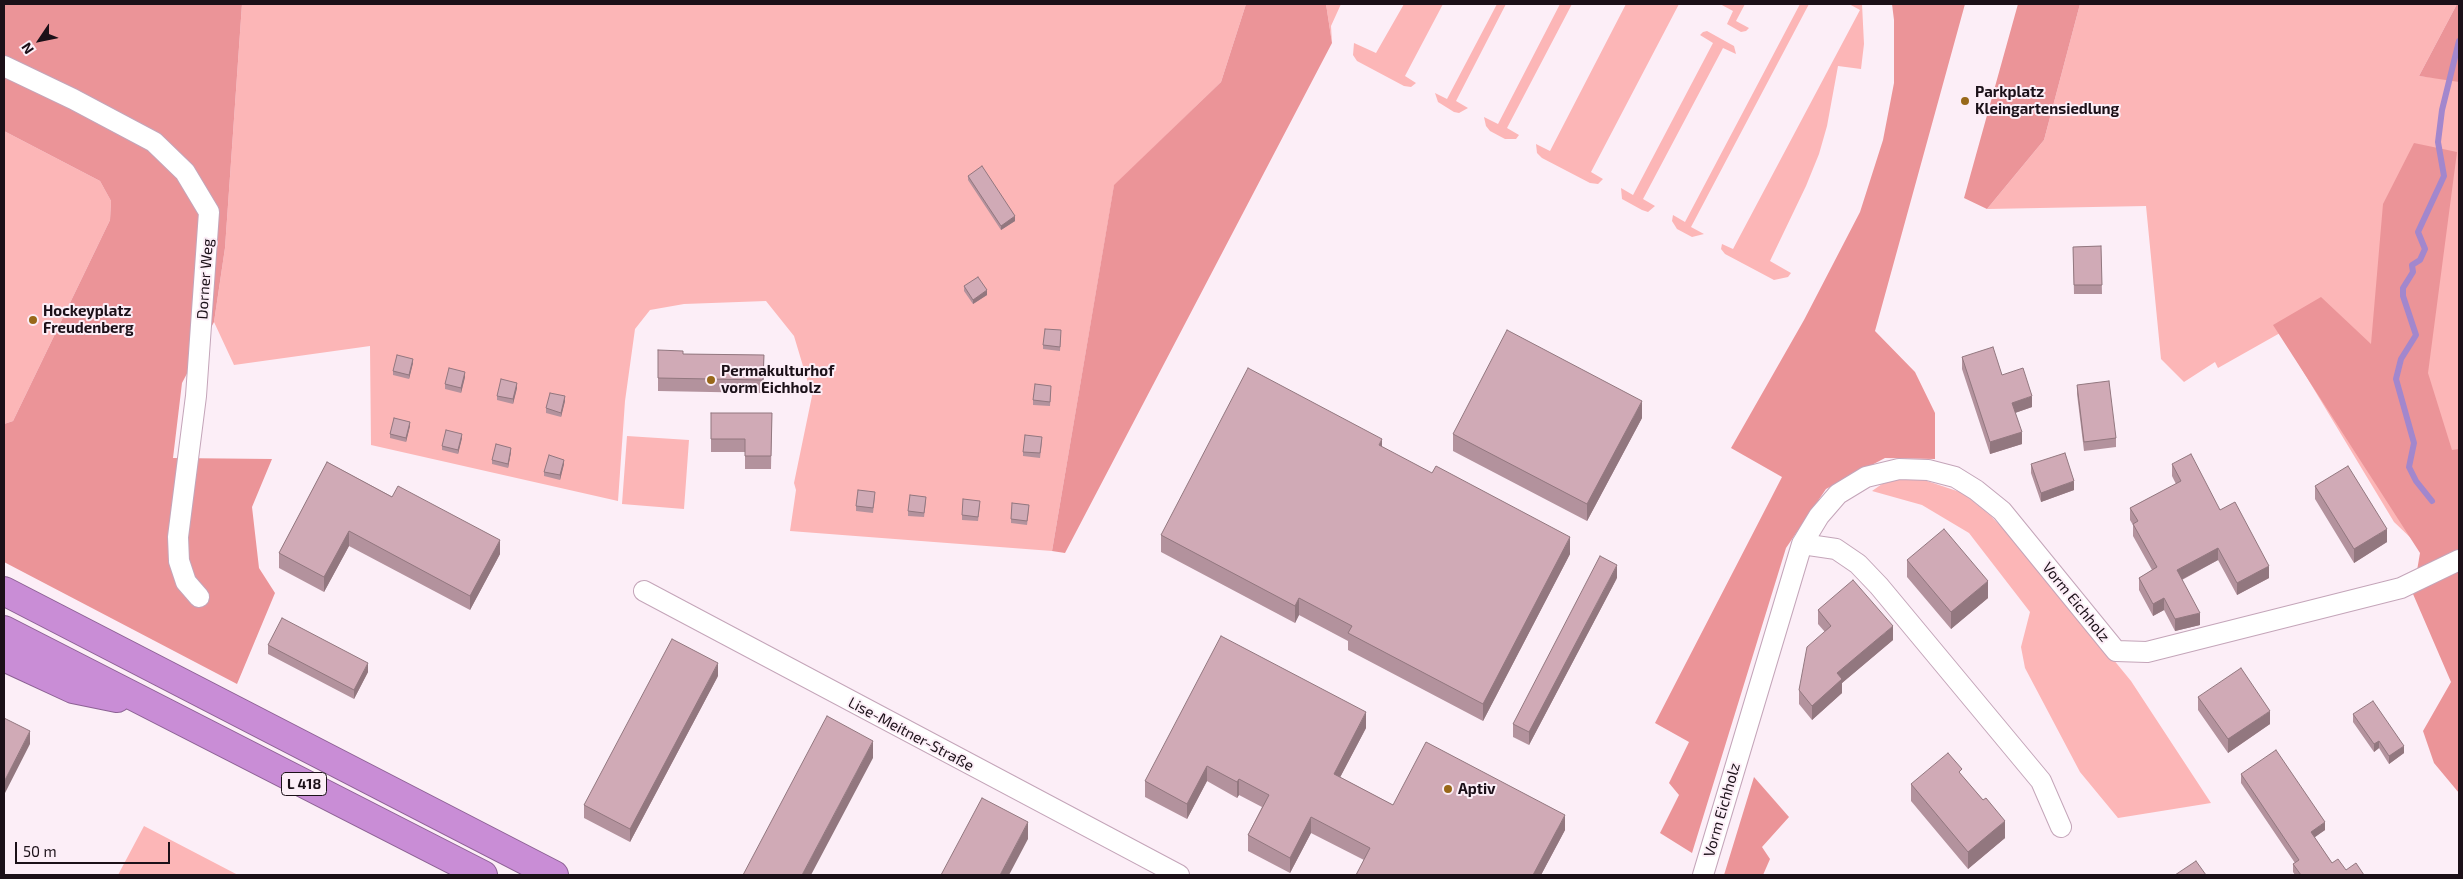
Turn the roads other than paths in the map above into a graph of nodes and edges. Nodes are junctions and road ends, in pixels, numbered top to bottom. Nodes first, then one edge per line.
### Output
1 (4, 66) edge
2 (1802, 544) junction
3 (2459, 560) edge
4 (4, 576) edge
5 (4, 591) edge
6 (644, 591) dead end
7 (199, 597) dead end
8 (49, 614) junction
9 (4, 630) edge
10 (4, 657) edge
11 (151, 706) junction
12 (2061, 827) dead end
13 (483, 875) edge
14 (554, 875) edge
15 (1179, 875) edge
16 (1703, 875) edge

1 - 7 street, Dorner Weg
2 - 3 street, Vorm Eichholz
2 - 12 street
2 - 16 street, Vorm Eichholz
4 - 8 highway
5 - 8 highway, L 418
6 - 15 street, Lise-Meitner-Straße
8 - 14 highway, L 418
9 - 11 highway, L 418
10 - 11 highway
11 - 13 highway, L 418

